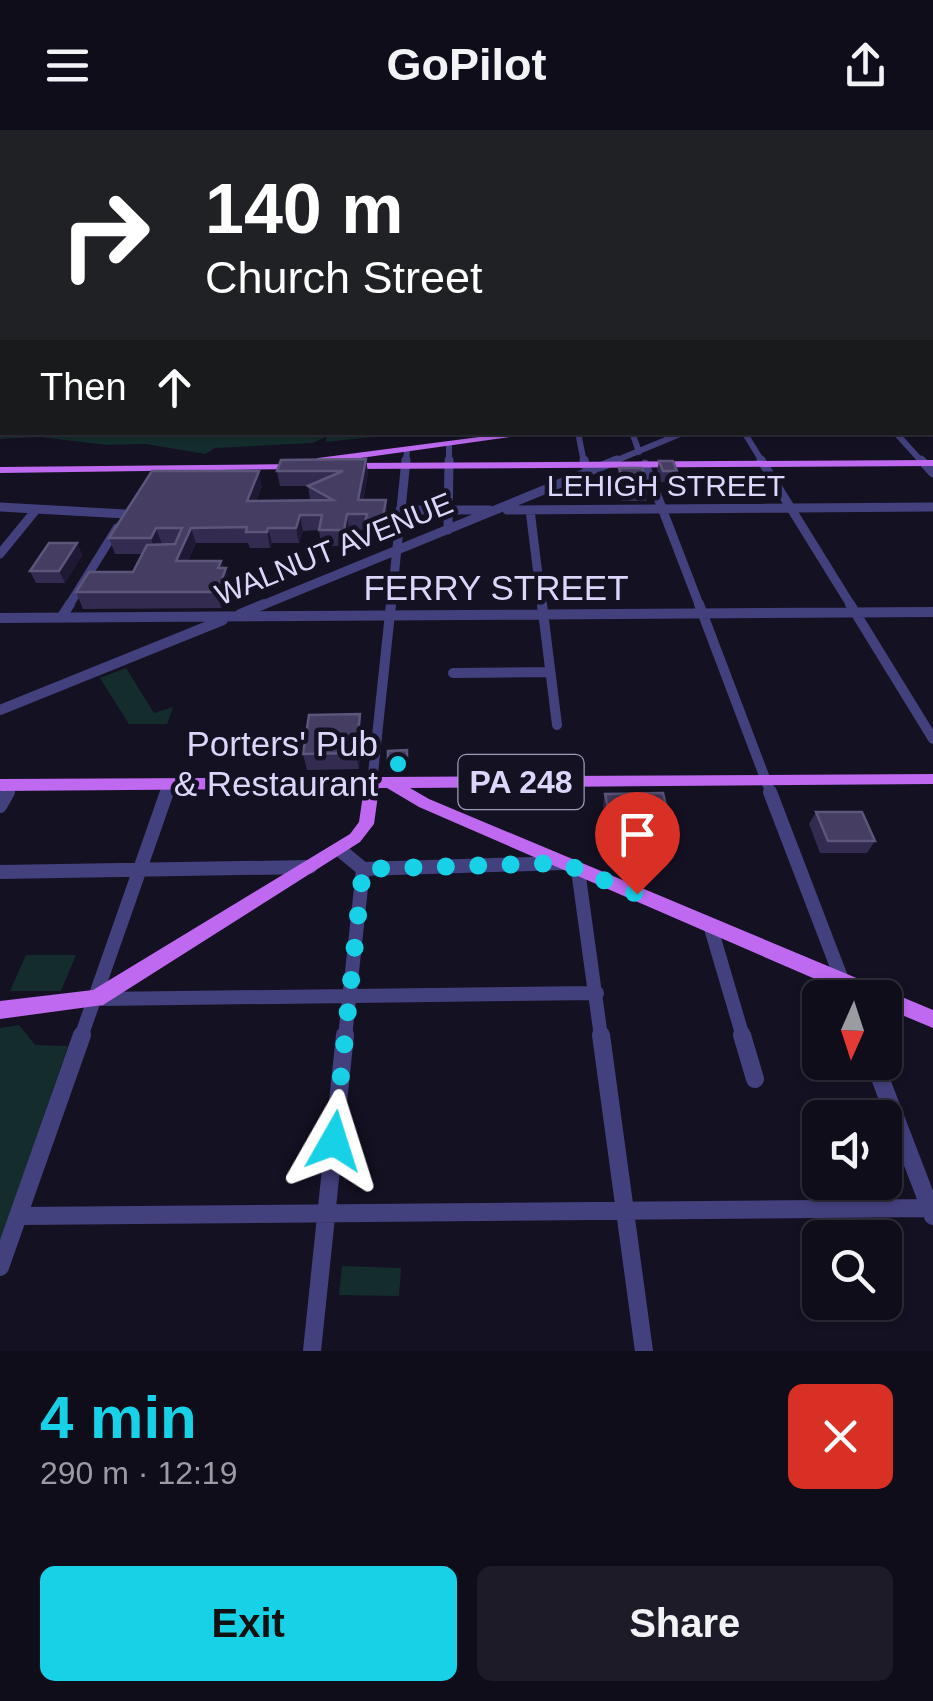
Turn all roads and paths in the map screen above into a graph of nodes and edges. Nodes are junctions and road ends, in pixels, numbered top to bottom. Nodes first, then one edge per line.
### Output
1 (518, 435) edge
2 (579, 435) edge
3 (633, 435) edge
4 (678, 435) edge
5 (746, 435) edge
6 (897, 435) edge
7 (449, 444) junction
8 (407, 450) junction
9 (639, 452) junction
10 (336, 462) junction
11 (928, 463) edge
12 (645, 464) junction
13 (763, 464) junction
14 (448, 465) junction
15 (586, 465) junction
16 (609, 465) junction
17 (405, 466) junction
18 (155, 467) junction
19 (0, 470) edge
20 (933, 472) edge
21 (146, 482) edge
22 (0, 507) edge
23 (933, 507) edge
24 (661, 508) junction
25 (790, 508) junction
26 (400, 510) junction
27 (448, 510) junction
28 (498, 510) junction
29 (530, 510) junction
30 (34, 511) junction
31 (448, 530) junction
32 (395, 552) junction
33 (0, 554) edge
34 (854, 612) junction
35 (933, 612) edge
36 (543, 615) junction
37 (702, 615) junction
38 (390, 616) junction
39 (231, 617) junction
40 (0, 618) edge
41 (61, 618) junction
42 (550, 672) junction
43 (453, 673) dead end
44 (0, 710) edge
45 (557, 725) dead end
46 (933, 739) edge
47 (933, 779) edge
48 (766, 780) junction
49 (372, 783) junction
50 (390, 783) junction
51 (170, 784) junction
52 (6, 785) edge
53 (0, 806) edge
54 (340, 850) junction
55 (570, 866) junction
56 (310, 867) junction
57 (363, 869) junction
58 (140, 871) junction
59 (0, 872) edge
60 (710, 925) junction
61 (827, 980) edge
62 (843, 980) edge
63 (597, 993) junction
64 (349, 997) junction
65 (96, 999) junction
66 (902, 1006) edge
67 (0, 1010) edge
68 (933, 1019) edge
69 (755, 1079) dead end
70 (881, 1080) edge
71 (625, 1210) junction
72 (932, 1211) edge
73 (326, 1213) junction
74 (21, 1216) junction
75 (0, 1266) edge
76 (312, 1351) edge
77 (644, 1351) edge

1 - 7 main road
2 - 15 street
3 - 9 street
4 - 9 street, WALNUT AVENUE
5 - 13 street
6 - 11 street
7 - 8 main road
7 - 14 street
8 - 10 main road
8 - 17 street
9 - 16 street, WALNUT AVENUE
10 - 17 main road
10 - 18 main road
11 - 13 main road
11 - 20 street
12 - 13 main road
12 - 16 main road
12 - 24 street
13 - 25 street
14 - 15 main road
14 - 17 main road
14 - 27 street
15 - 16 main road
16 - 28 street, WALNUT AVENUE
17 - 26 street
18 - 19 main road
18 - 21 street
22 - 30 street
23 - 25 street, LEHIGH STREET
24 - 25 street, LEHIGH STREET
24 - 29 street, LEHIGH STREET
24 - 37 street
25 - 34 street
26 - 27 street, LEHIGH STREET
26 - 32 street
27 - 28 street, LEHIGH STREET
27 - 31 street
28 - 29 street, LEHIGH STREET
28 - 31 street, WALNUT AVENUE
29 - 36 street
30 - 33 street
30 - 41 street
31 - 32 street, WALNUT AVENUE
32 - 38 street
32 - 39 street, WALNUT AVENUE
34 - 35 street, FERRY STREET
34 - 37 street, FERRY STREET
34 - 46 street
36 - 37 street, FERRY STREET
36 - 38 street, FERRY STREET
36 - 42 street
37 - 48 street
38 - 39 street, FERRY STREET
38 - 49 street
39 - 41 street, FERRY STREET
39 - 44 street, WALNUT AVENUE
40 - 41 street, FERRY STREET
42 - 43 street
42 - 45 street
47 - 48 main road, PA 248
48 - 50 main road, PA 248
48 - 62 street
49 - 50 main road, PA 248
49 - 51 main road
49 - 54 main road
50 - 55 main road
51 - 52 main road
51 - 58 street
52 - 53 street
54 - 56 main road
54 - 57 street
55 - 57 street
55 - 60 main road
55 - 63 street
56 - 58 street
56 - 65 main road
57 - 64 street
58 - 59 street
58 - 65 street
60 - 61 main road
60 - 69 street
63 - 64 street
63 - 71 street
64 - 65 street
64 - 73 street
65 - 67 main road
65 - 74 street
66 - 68 main road
70 - 72 street
71 - 72 street
71 - 73 street
71 - 77 street
73 - 74 street
73 - 76 street
74 - 75 street

